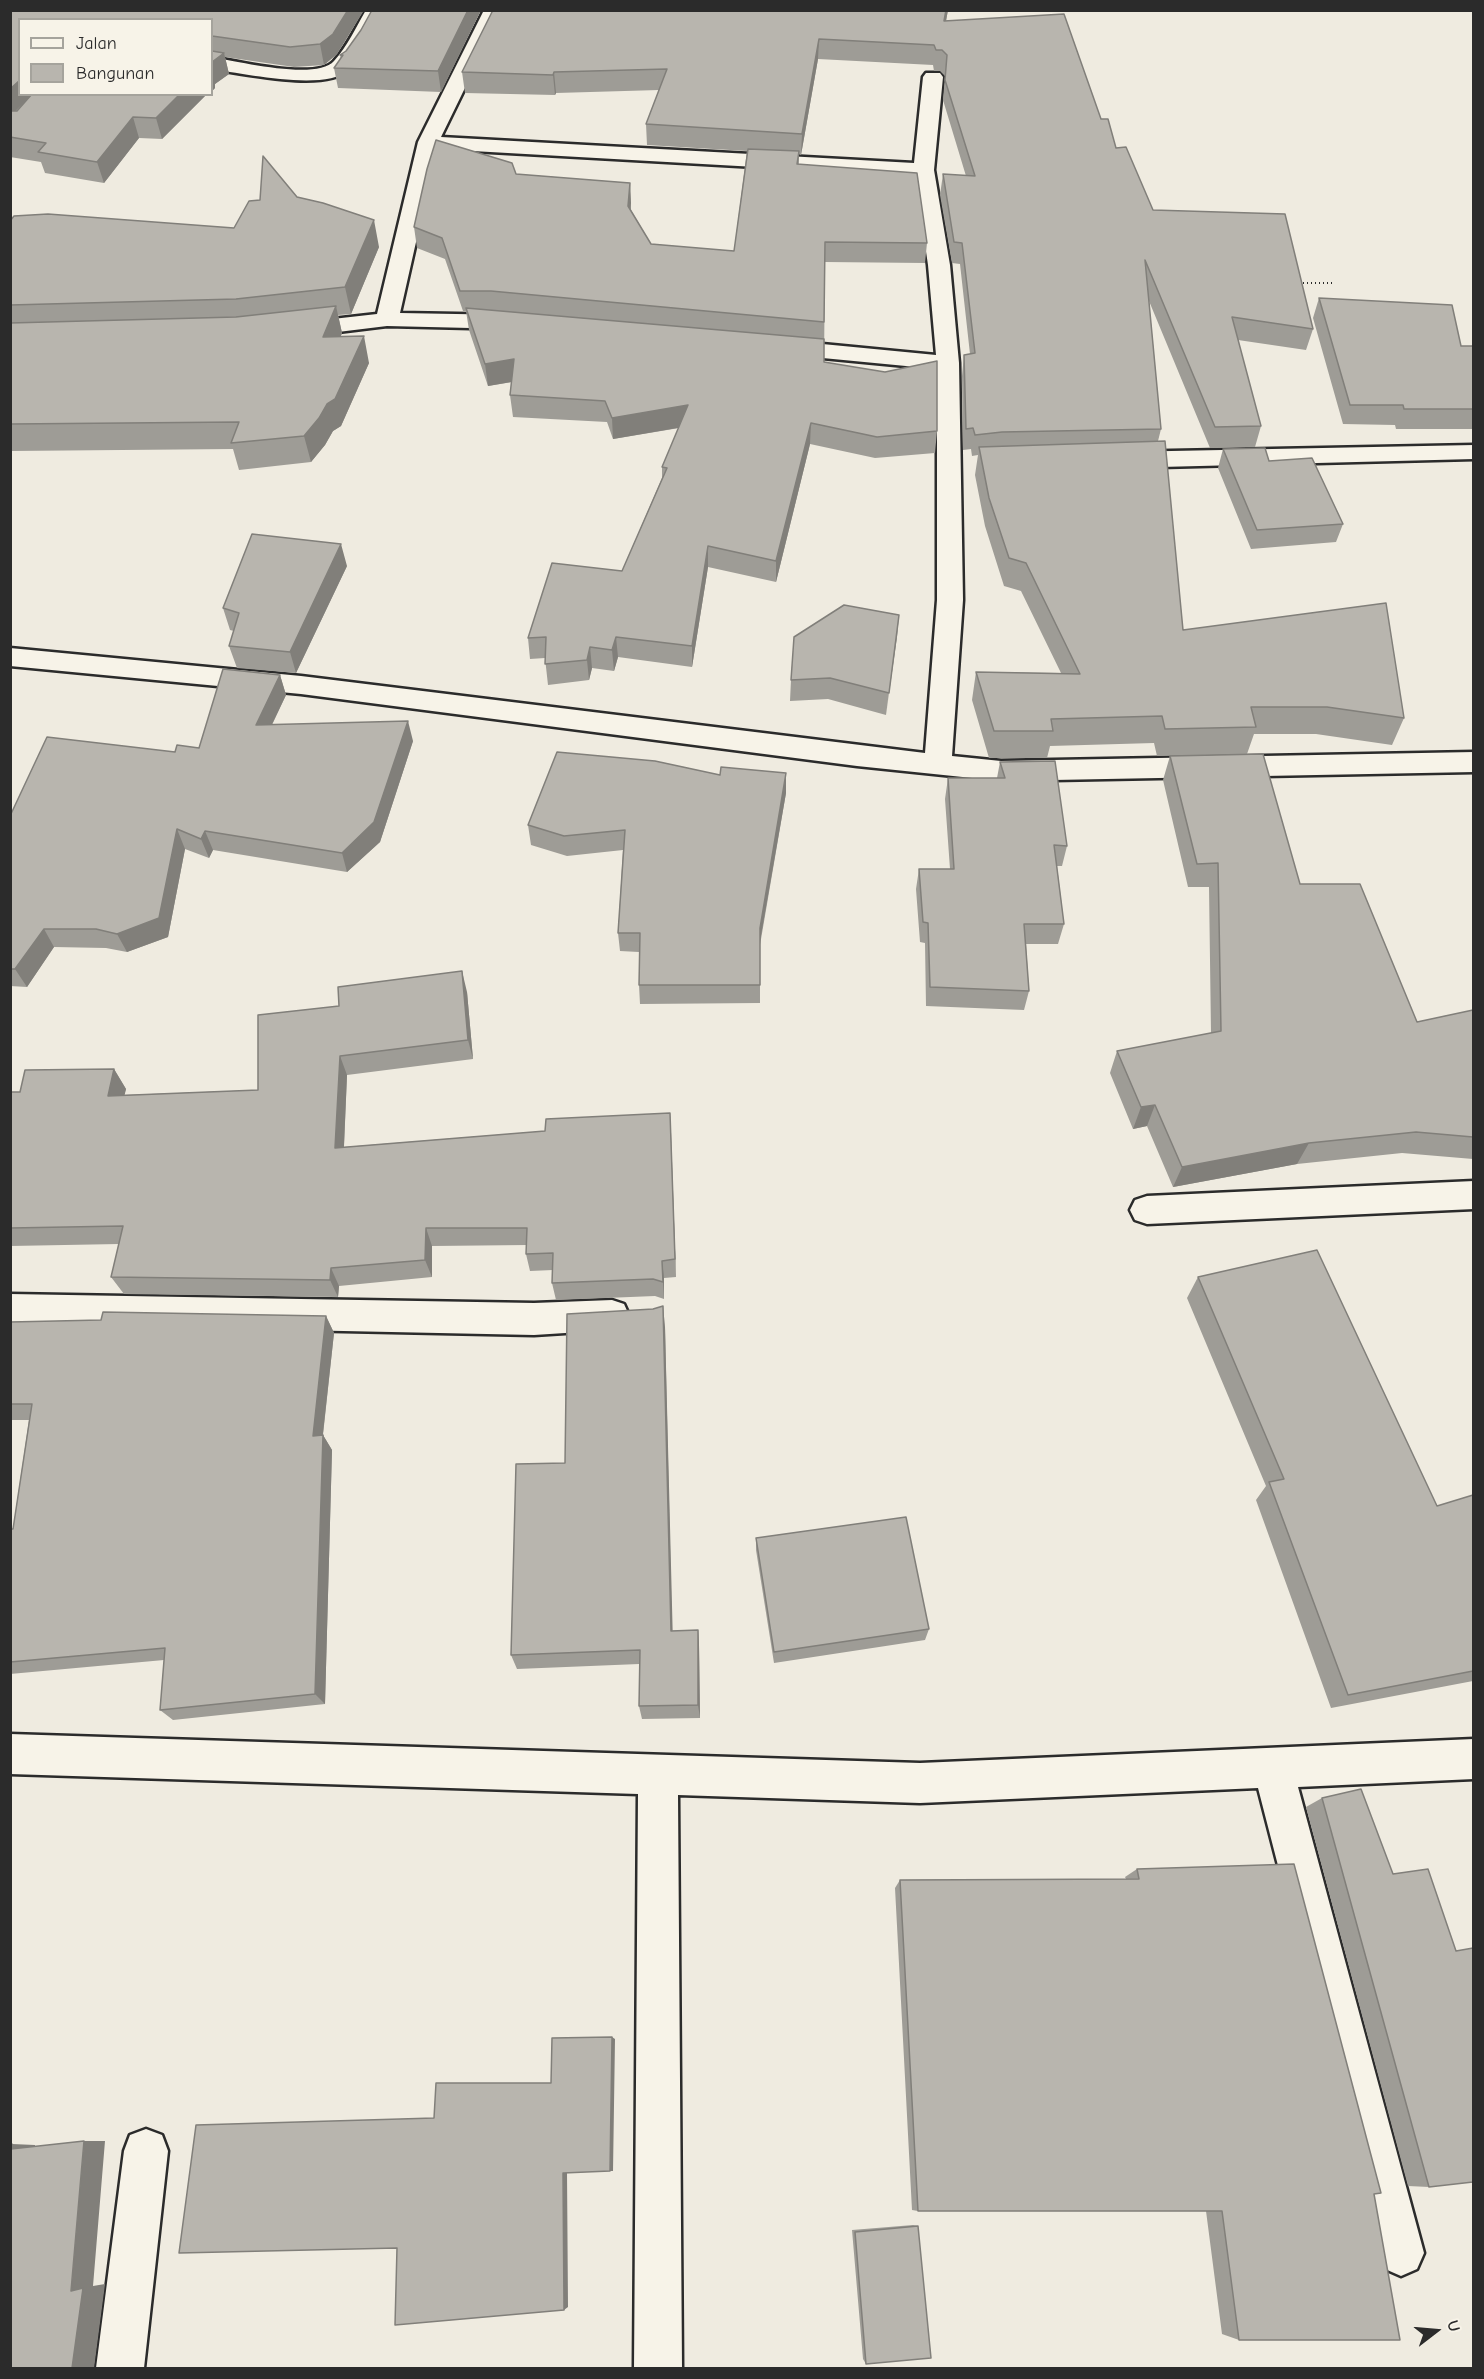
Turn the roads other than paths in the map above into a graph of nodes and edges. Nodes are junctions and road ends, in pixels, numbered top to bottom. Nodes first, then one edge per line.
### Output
1 (376, 10) edge
2 (494, 10) edge
3 (213, 63) edge
4 (933, 76) edge
5 (428, 142) junction
6 (924, 170) junction
7 (387, 319) junction
8 (537, 325) edge
9 (275, 332) edge
10 (758, 345) edge
11 (948, 363) junction
12 (1473, 452) edge
13 (1094, 461) edge
14 (10, 657) edge
15 (1473, 762) edge
16 (938, 764) junction
17 (1473, 1195) edge
18 (1147, 1210) dead end
19 (10, 1309) edge
20 (644, 1313) edge
21 (10, 1754) edge
22 (1473, 1759) edge
23 (1273, 1767) junction
24 (658, 1774) junction
25 (146, 2151) dead end
26 (1401, 2253) dead end
27 (120, 2368) edge
28 (658, 2368) edge

1 - 3 street
2 - 5 street
4 - 6 street
5 - 6 street
5 - 7 street
6 - 11 street
7 - 8 street
7 - 9 street
10 - 11 street
11 - 16 street
12 - 13 street
14 - 16 street
15 - 16 street
17 - 18 street
19 - 20 street
21 - 24 street
22 - 23 street
23 - 24 street
23 - 26 street
24 - 28 street
25 - 27 street

